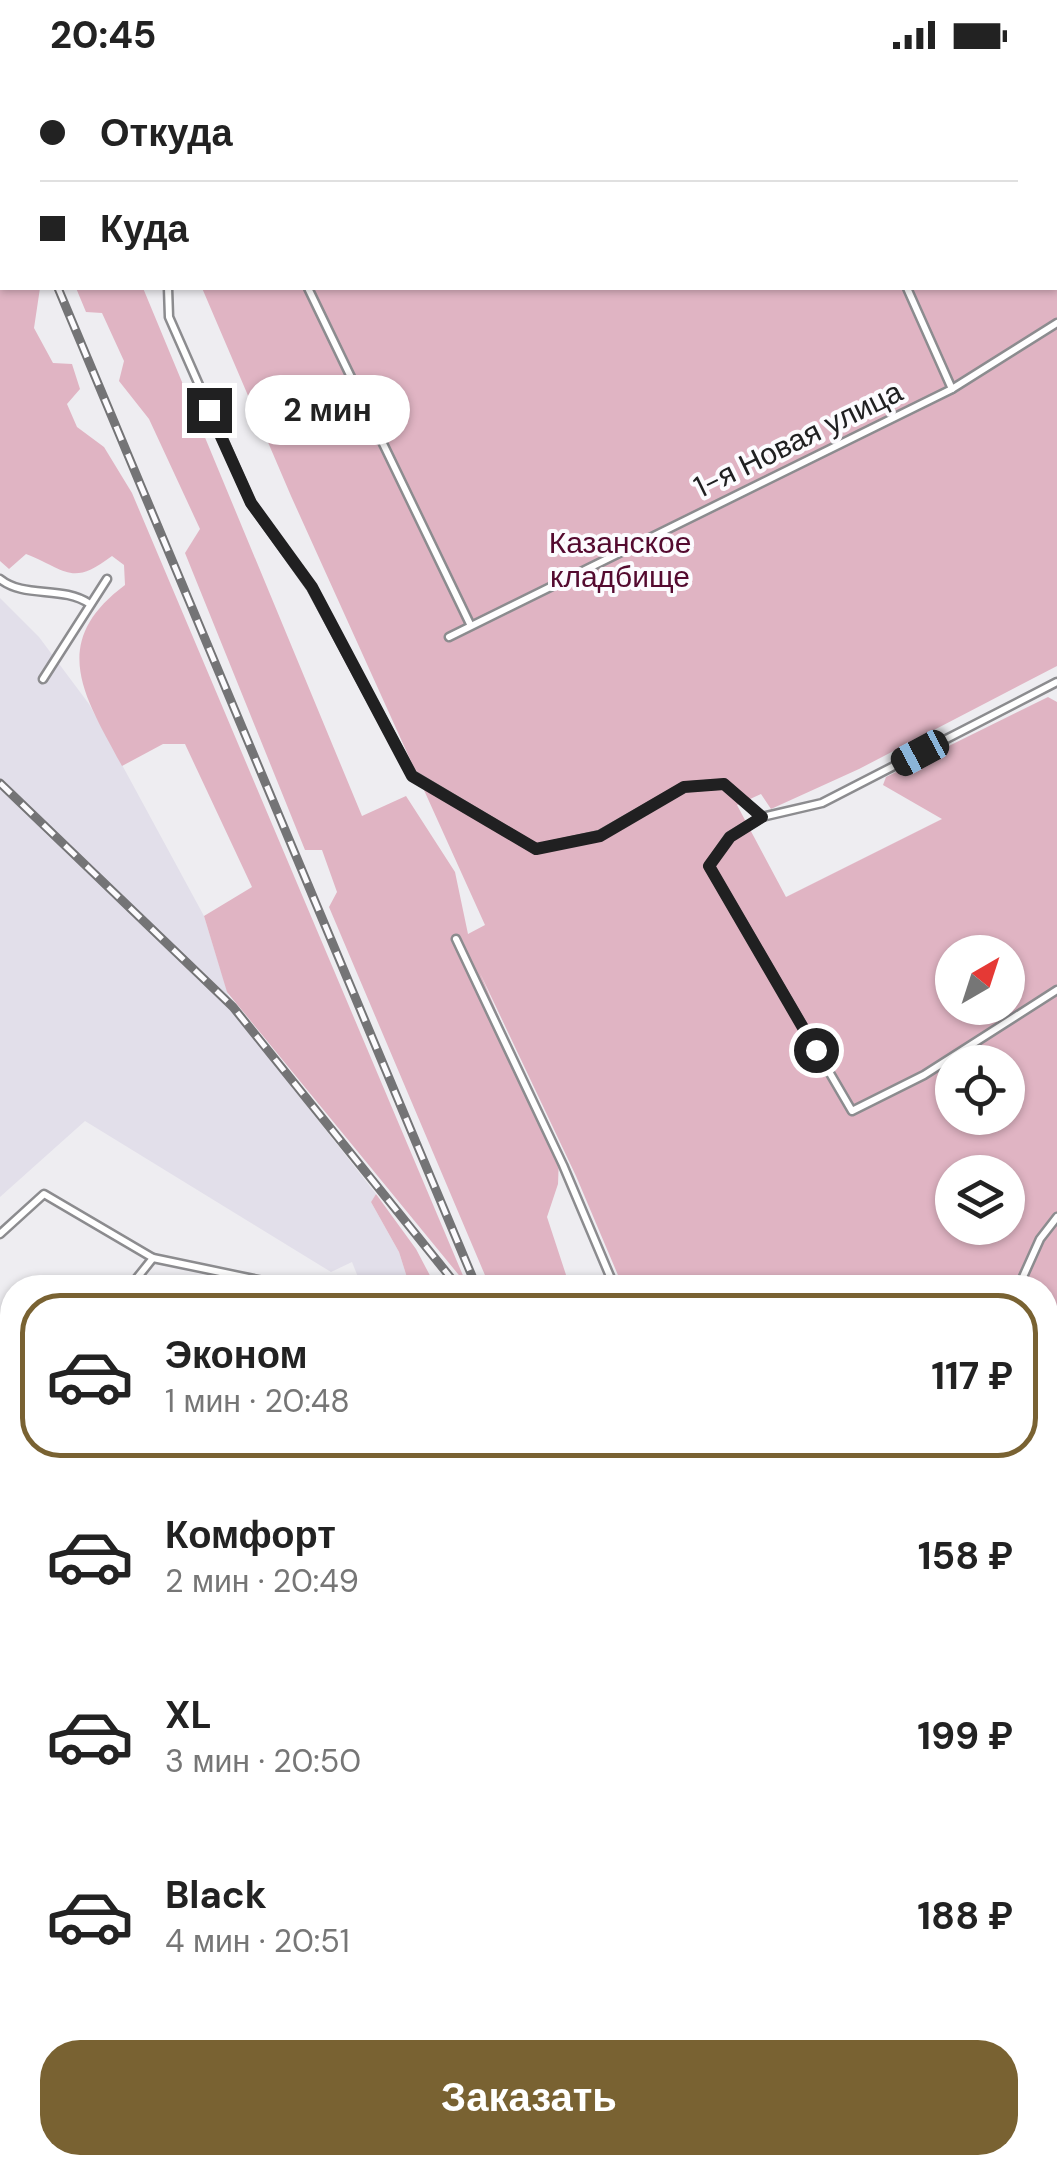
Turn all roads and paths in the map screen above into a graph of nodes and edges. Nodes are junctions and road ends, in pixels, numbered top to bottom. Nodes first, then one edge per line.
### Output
1 (168, 290) edge
2 (309, 290) edge
3 (908, 290) edge
4 (1057, 323) edge
5 (952, 389) junction
6 (0, 579) edge
7 (107, 579) dead end
8 (90, 604) junction
9 (470, 625) junction
10 (449, 637) dead end
11 (43, 680) dead end
12 (1057, 682) edge
13 (762, 817) junction
14 (456, 939) dead end
15 (1057, 990) edge
16 (1057, 1217) edge
17 (0, 1234) edge
18 (153, 1258) junction
19 (139, 1275) edge
20 (235, 1275) edge
21 (609, 1275) edge
22 (1024, 1275) edge

1 - 13 lane
2 - 9 lane
3 - 5 lane
4 - 5 lane, 1-я Новая улица
5 - 9 lane, 1-я Новая улица
6 - 8 lane
7 - 8 lane
8 - 11 lane
9 - 10 lane, 1-я Новая улица
12 - 13 lane
13 - 15 lane
14 - 21 lane
16 - 22 lane
17 - 18 lane
18 - 19 lane
18 - 20 lane

